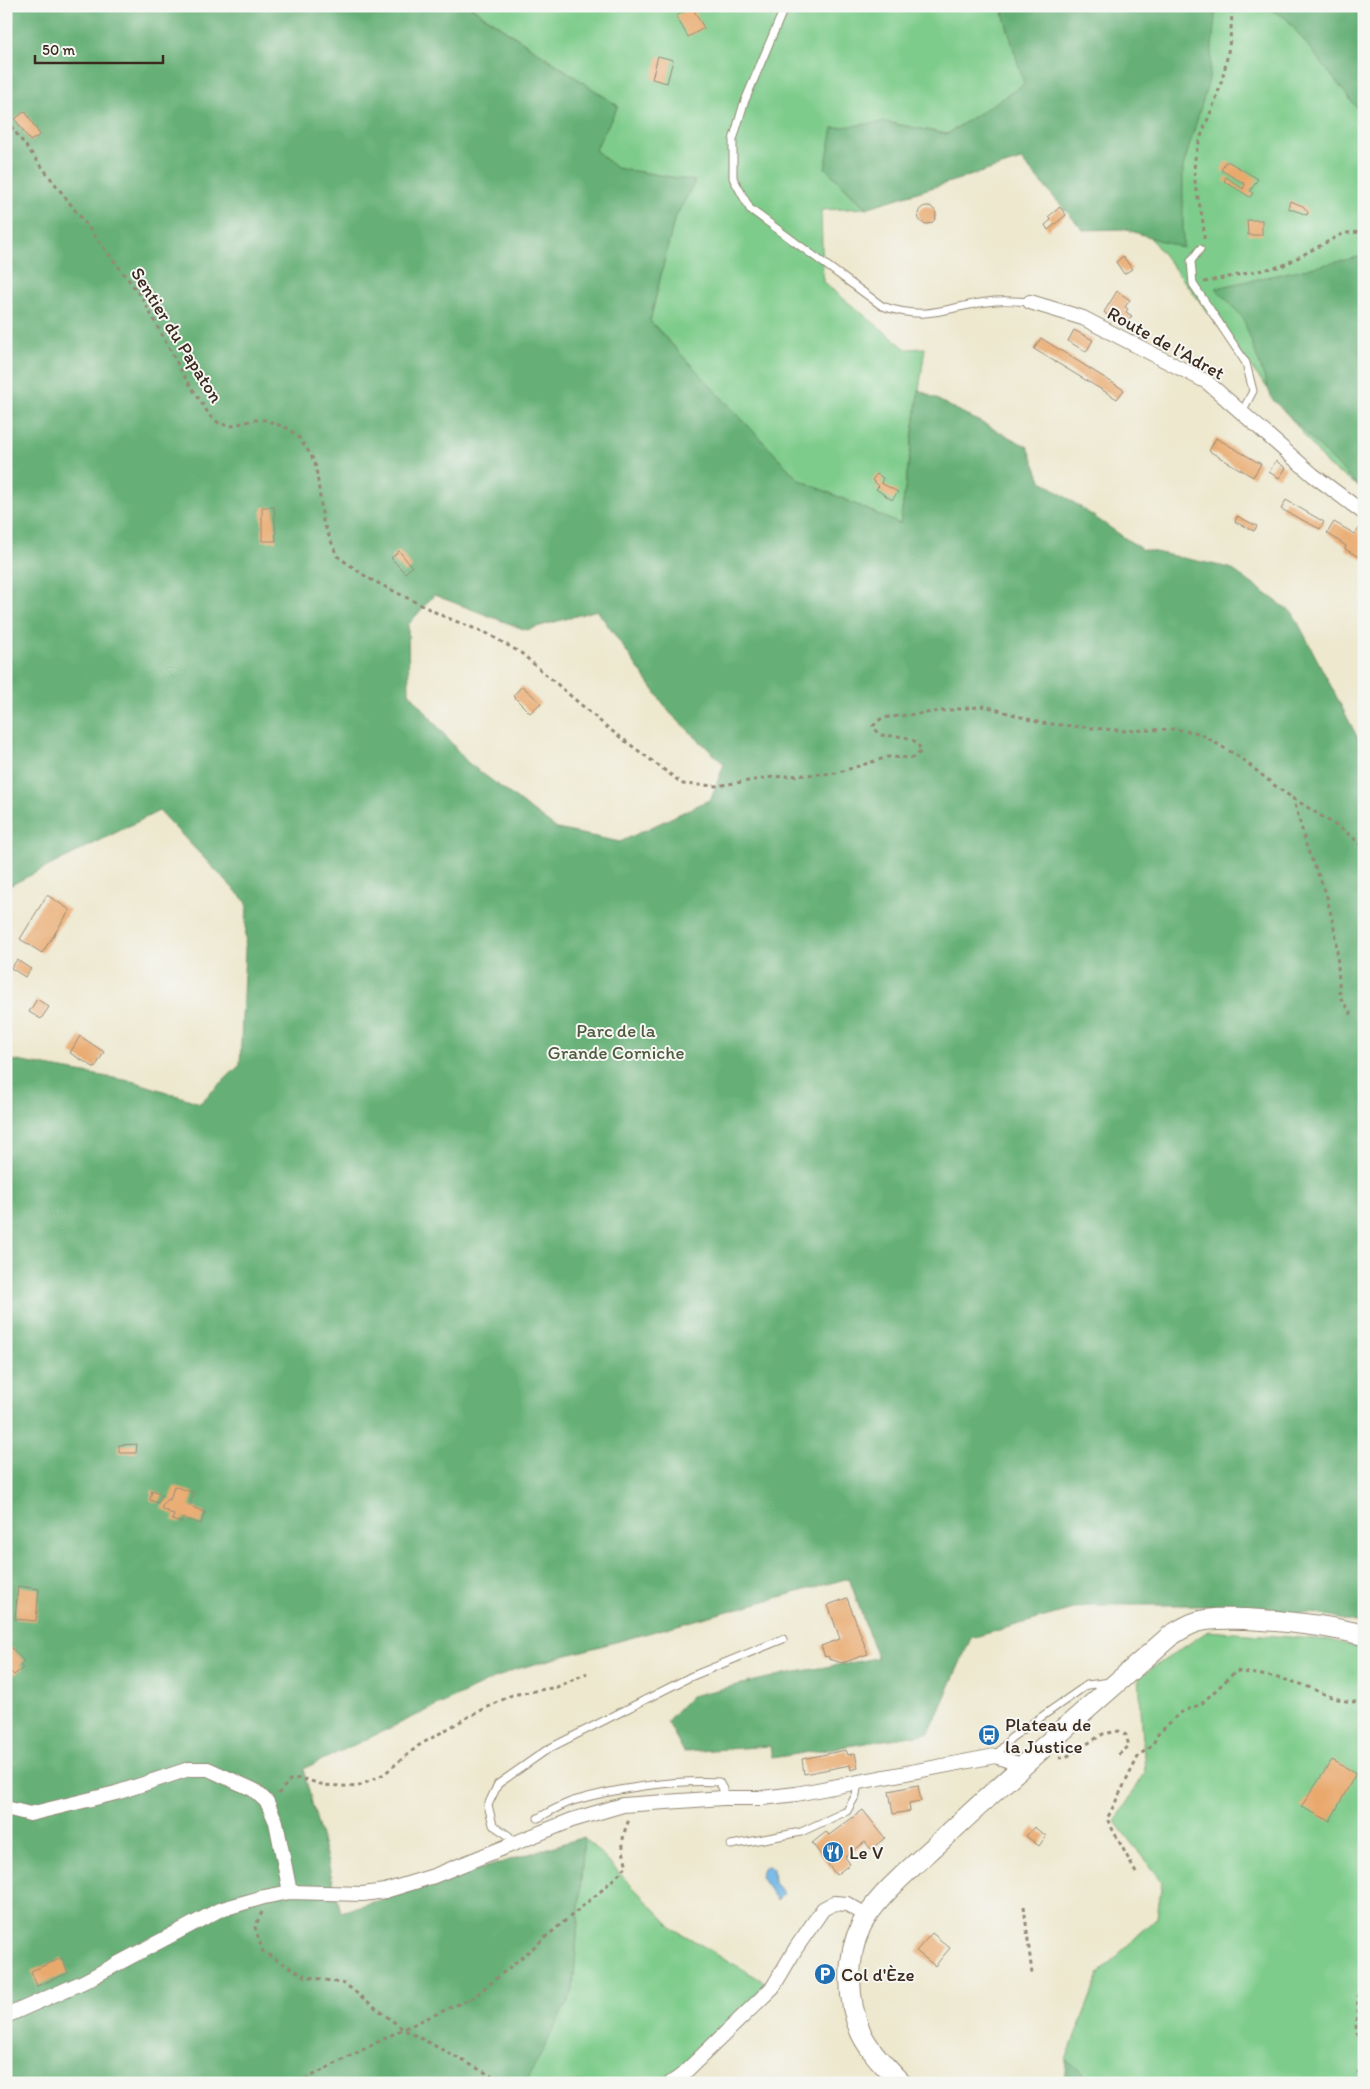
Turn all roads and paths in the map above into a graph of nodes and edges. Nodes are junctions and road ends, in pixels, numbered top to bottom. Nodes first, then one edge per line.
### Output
1 (785, 6) edge
2 (1232, 6) edge
3 (6, 120) edge
4 (1364, 232) edge
5 (1200, 249) joint
6 (1192, 284) junction
7 (1030, 302) joint
8 (1242, 412) junction
9 (1364, 513) edge
10 (1292, 797) junction
11 (1364, 847) edge
12 (1352, 1015) dead end
13 (1364, 1635) edge
14 (783, 1639) dead end
15 (587, 1673) dead end
16 (1116, 1683) junction
17 (1364, 1701) edge
18 (994, 1756) junction
19 (1116, 1756) dead end
20 (1057, 1758) dead end
21 (1021, 1765) junction
22 (858, 1782) junction
23 (724, 1798) junction
24 (267, 1802) junction
25 (639, 1802) junction
26 (6, 1808) edge
27 (538, 1818) dead end
28 (513, 1844) junction
29 (731, 1845) dead end
30 (1136, 1873) dead end
31 (290, 1892) junction
32 (264, 1897) junction
33 (1024, 1906) dead end
34 (868, 1916) junction
35 (1032, 1974) dead end
36 (1364, 1977) edge
37 (6, 2016) edge
38 (403, 2030) junction
39 (298, 2083) edge
40 (505, 2083) edge
41 (671, 2083) edge
42 (901, 2083) edge
43 (1357, 2083) edge

1 - 7 lane
2 - 5 path
3 - 10 path, Sentier du Papaton
4 - 6 path
5 - 6 lane
6 - 8 lane
7 - 8 street, Route de l'Adret
8 - 9 street, Route de l'Adret
10 - 11 path
10 - 12 path
13 - 16 main road
14 - 28 lane
15 - 24 path
16 - 18 lane
16 - 21 main road
17 - 30 path
18 - 21 street
18 - 22 street
19 - 20 path
21 - 34 main road
22 - 23 street
22 - 29 lane
23 - 25 street
23 - 27 lane
24 - 26 street
24 - 31 street
25 - 28 street
25 - 38 path
28 - 31 street
31 - 32 street
32 - 37 street
32 - 38 path
33 - 35 path
34 - 41 street
34 - 42 main road
36 - 43 path
38 - 39 path
38 - 40 path

